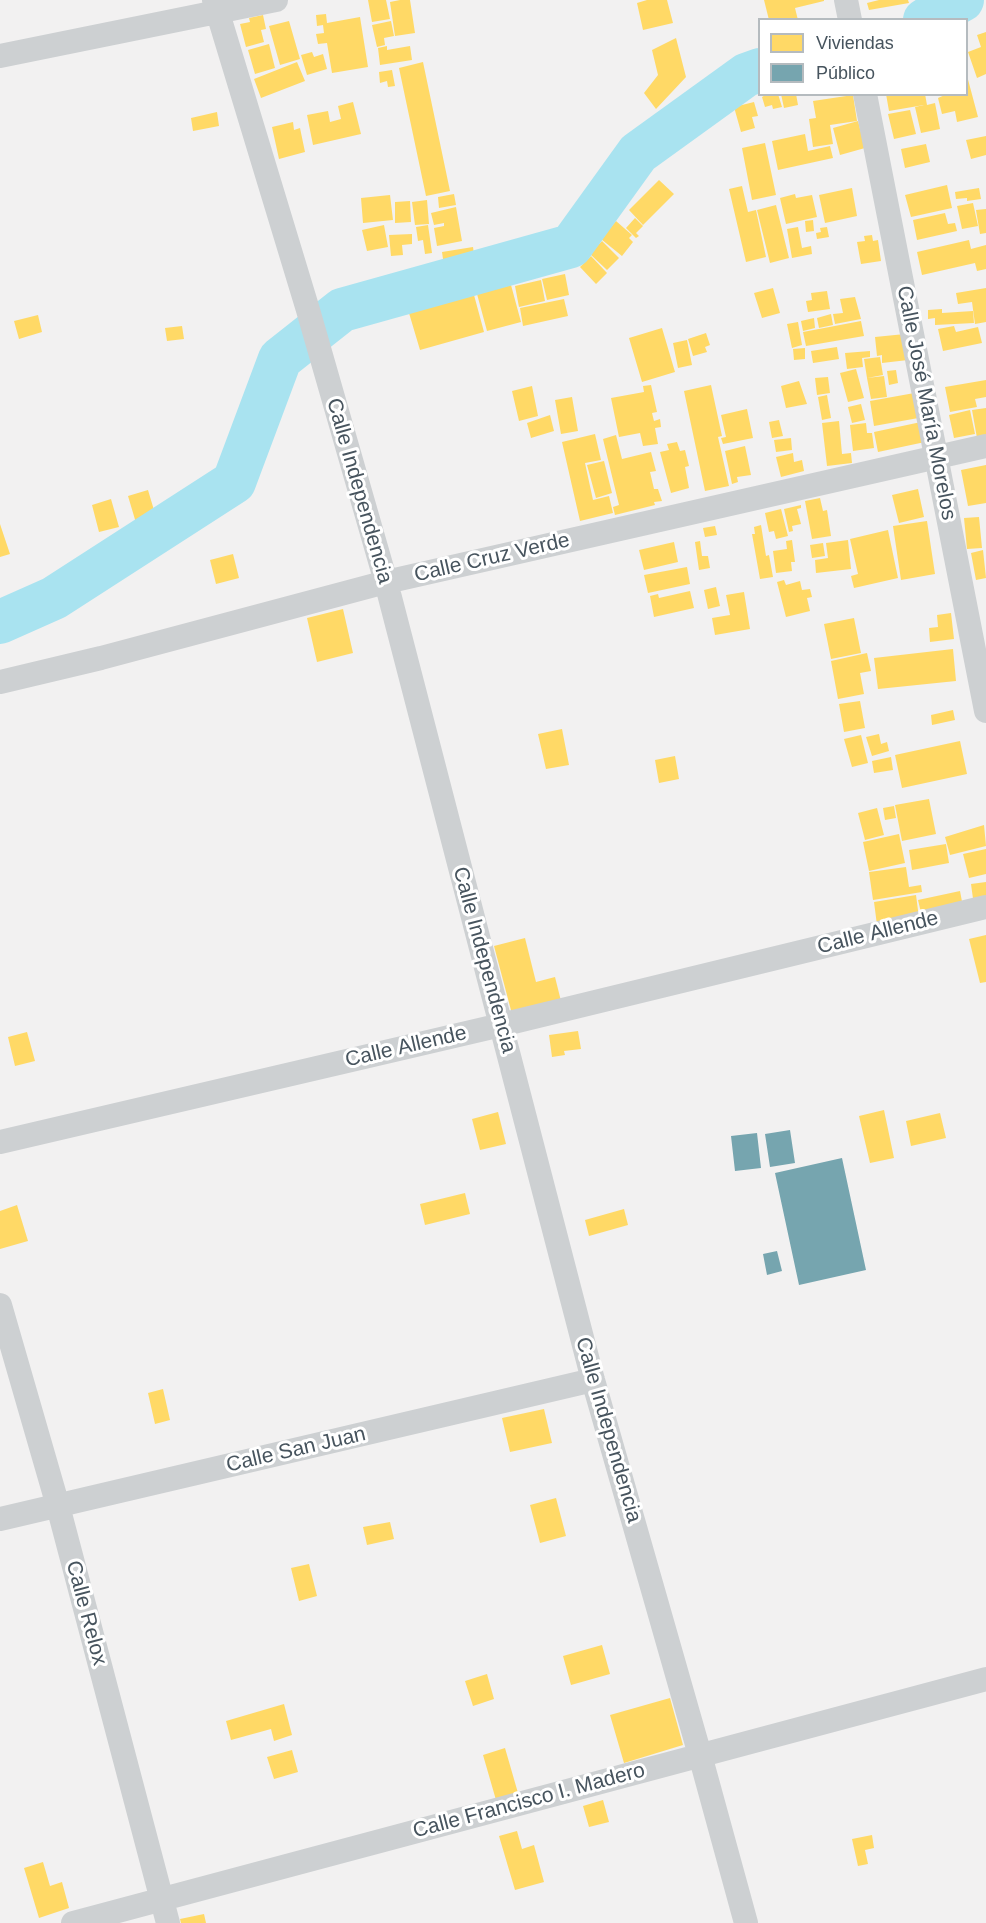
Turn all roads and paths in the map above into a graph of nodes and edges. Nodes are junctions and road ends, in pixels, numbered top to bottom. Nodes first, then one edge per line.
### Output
1 (276, 0) edge
2 (216, 6) edge
3 (0, 56) edge
4 (865, 96) edge
5 (986, 446) edge
6 (936, 458) junction
7 (386, 582) junction
8 (0, 682) edge
9 (986, 711) edge
10 (986, 907) edge
11 (501, 1025) junction
12 (0, 1142) edge
13 (0, 1305) edge
14 (593, 1380) junction
15 (58, 1506) junction
16 (0, 1519) edge
17 (986, 1679) edge
18 (700, 1755) junction
19 (162, 1899) junction
20 (72, 1923) edge
21 (168, 1923) edge
22 (746, 1923) edge

1 - 2 street
2 - 3 street
2 - 7 street, Calle Independencia
4 - 6 street, Calle José María Morelos
5 - 6 street, Calle Cruz Verde
6 - 7 street, Calle Cruz Verde
6 - 9 street, Calle José María Morelos
7 - 8 street, Calle Cruz Verde
7 - 11 street, Calle Independencia
10 - 11 street, Calle Allende
11 - 12 street, Calle Allende
11 - 14 street, Calle Independencia
13 - 15 street, Calle Relox
14 - 15 street, Calle San Juan
14 - 18 street, Calle Independencia
15 - 16 street, Calle San Juan
15 - 19 street, Calle Relox
17 - 18 street, Calle Francisco I. Madero
18 - 19 street, Calle Francisco I. Madero
18 - 22 street, Calle Independencia
19 - 20 street, Calle Francisco I. Madero
19 - 21 street, Calle Relox

